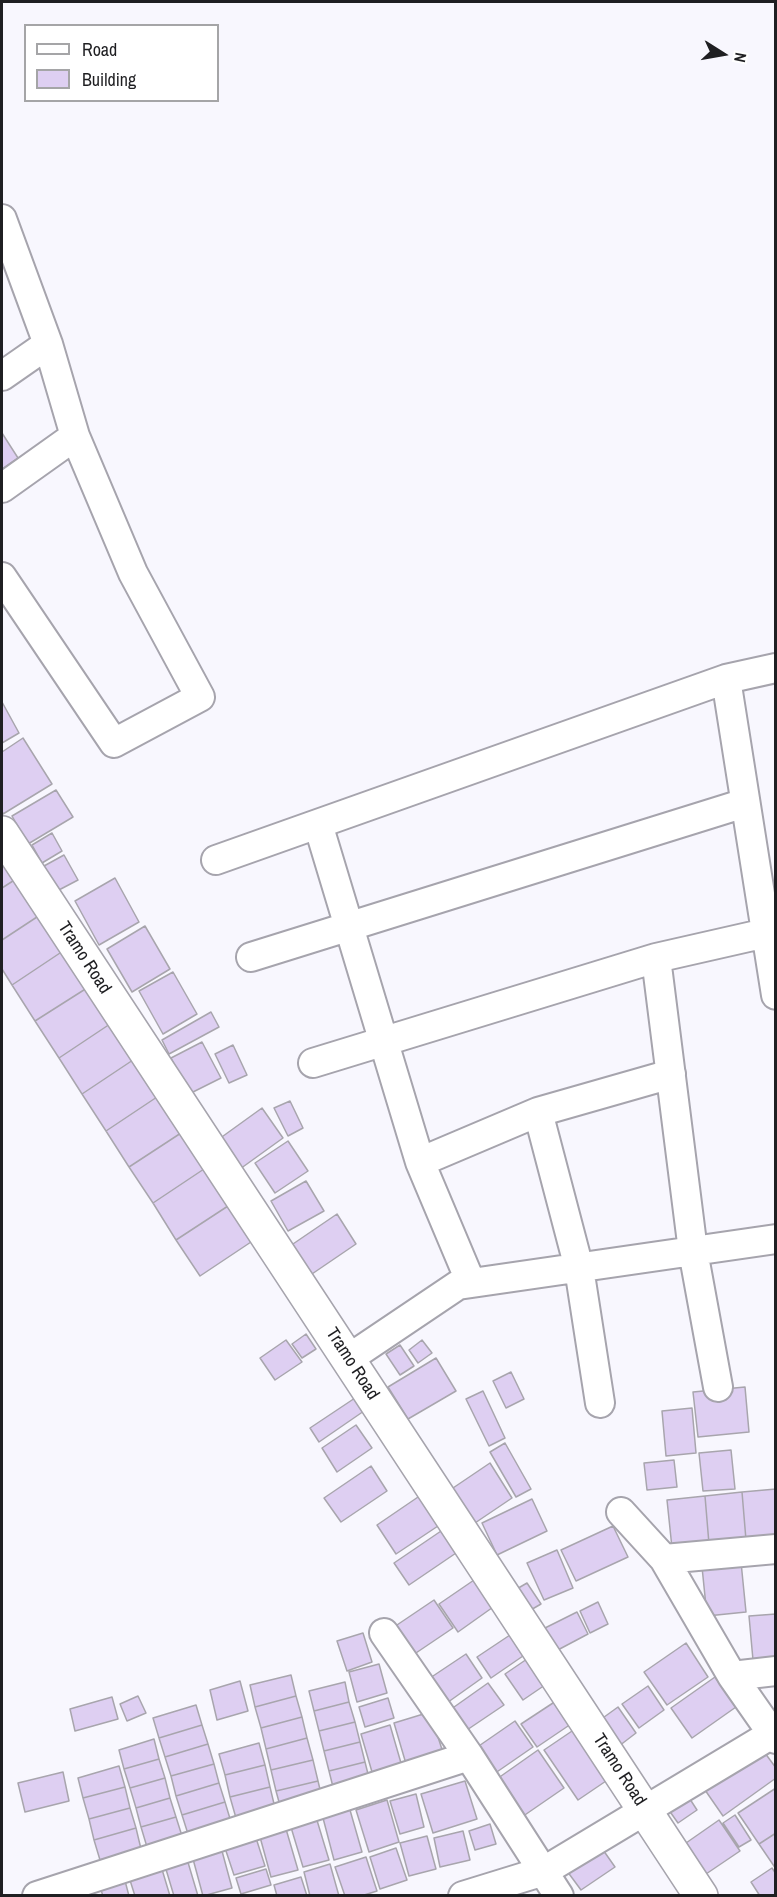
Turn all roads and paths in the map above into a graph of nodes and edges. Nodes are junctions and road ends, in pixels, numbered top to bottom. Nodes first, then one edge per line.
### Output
1 (2, 219) edge
2 (8, 257) edge
3 (48, 344) junction
4 (2, 376) edge
5 (75, 436) junction
6 (2, 488) edge
7 (2, 578) edge
8 (776, 668) edge
9 (726, 679) junction
10 (745, 803) junction
11 (318, 824) junction
12 (2, 833) edge
13 (216, 860) dead end
14 (349, 927) junction
15 (766, 933) junction
16 (251, 957) dead end
17 (656, 958) junction
18 (776, 995) edge
19 (383, 1042) junction
20 (313, 1063) dead end
21 (670, 1074) junction
22 (538, 1112) junction
23 (420, 1162) junction
24 (776, 1239) edge
25 (693, 1251) junction
26 (579, 1268) junction
27 (471, 1283) junction
28 (348, 1359) junction
29 (718, 1387) dead end
30 (600, 1403) dead end
31 (621, 1512) dead end
32 (776, 1549) edge
33 (664, 1559) junction
34 (384, 1633) dead end
35 (776, 1671) edge
36 (732, 1676) junction
37 (774, 1737) edge
38 (469, 1756) junction
39 (646, 1811) junction
40 (544, 1871) junction
41 (37, 1896) edge
42 (463, 1896) edge
43 (559, 1896) edge
44 (702, 1896) edge

1 - 2 street
2 - 3 street
3 - 4 street
3 - 5 street
5 - 6 street
5 - 7 street
8 - 9 street
9 - 10 street
9 - 11 street
10 - 14 street
10 - 15 street
11 - 13 street
11 - 14 street
12 - 28 street, Tramo Road
14 - 16 street
14 - 19 street
15 - 17 street
15 - 18 street
17 - 19 street
17 - 21 street
19 - 20 street
19 - 23 street
21 - 22 street
21 - 25 street
22 - 23 street
22 - 26 street
23 - 27 street
24 - 25 street
25 - 26 street
25 - 29 street
26 - 27 street
26 - 30 street
27 - 28 street
28 - 39 street, Tramo Road
31 - 33 street
32 - 33 street
33 - 36 street
34 - 38 street
35 - 36 street
36 - 37 street
37 - 39 street
38 - 40 street
38 - 41 street
39 - 40 street
39 - 44 street, Tramo Road
40 - 42 street
40 - 43 street

